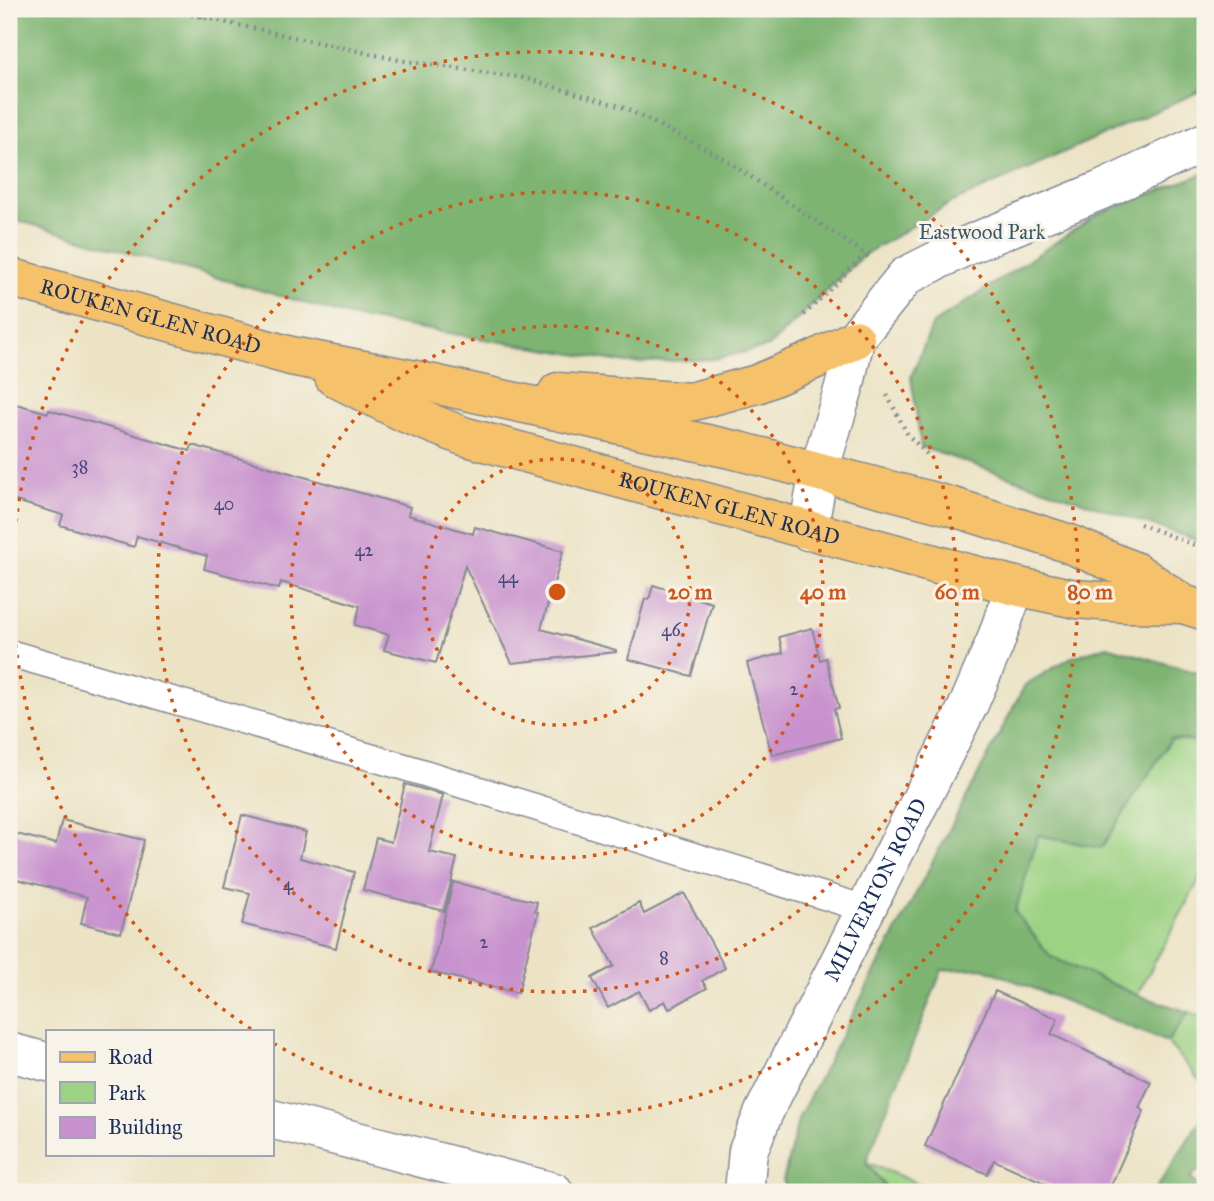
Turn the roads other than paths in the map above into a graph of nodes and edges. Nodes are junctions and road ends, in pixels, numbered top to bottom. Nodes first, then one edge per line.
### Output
1 (1205, 142) edge
2 (9, 277) edge
3 (855, 339) junction
4 (291, 356) junction
5 (420, 381) junction
6 (820, 471) junction
7 (808, 531) junction
8 (1015, 586) junction
9 (1194, 608) edge
10 (9, 653) edge
11 (866, 909) junction
12 (9, 1052) edge
13 (46, 1062) edge
14 (273, 1120) edge
15 (554, 1192) edge
16 (744, 1192) edge

1 - 3 street
2 - 4 main road, ROUKEN GLEN ROAD
3 - 5 main road
3 - 6 street
4 - 5 main road, ROUKEN GLEN ROAD
4 - 7 main road, ROUKEN GLEN ROAD
5 - 6 main road, ROUKEN GLEN ROAD
6 - 7 street
6 - 9 main road, ROUKEN GLEN ROAD
7 - 8 main road, ROUKEN GLEN ROAD
8 - 9 main road, ROUKEN GLEN ROAD
8 - 11 street, MILVERTON ROAD
10 - 11 lane
11 - 16 street, MILVERTON ROAD
12 - 13 street
14 - 15 street

